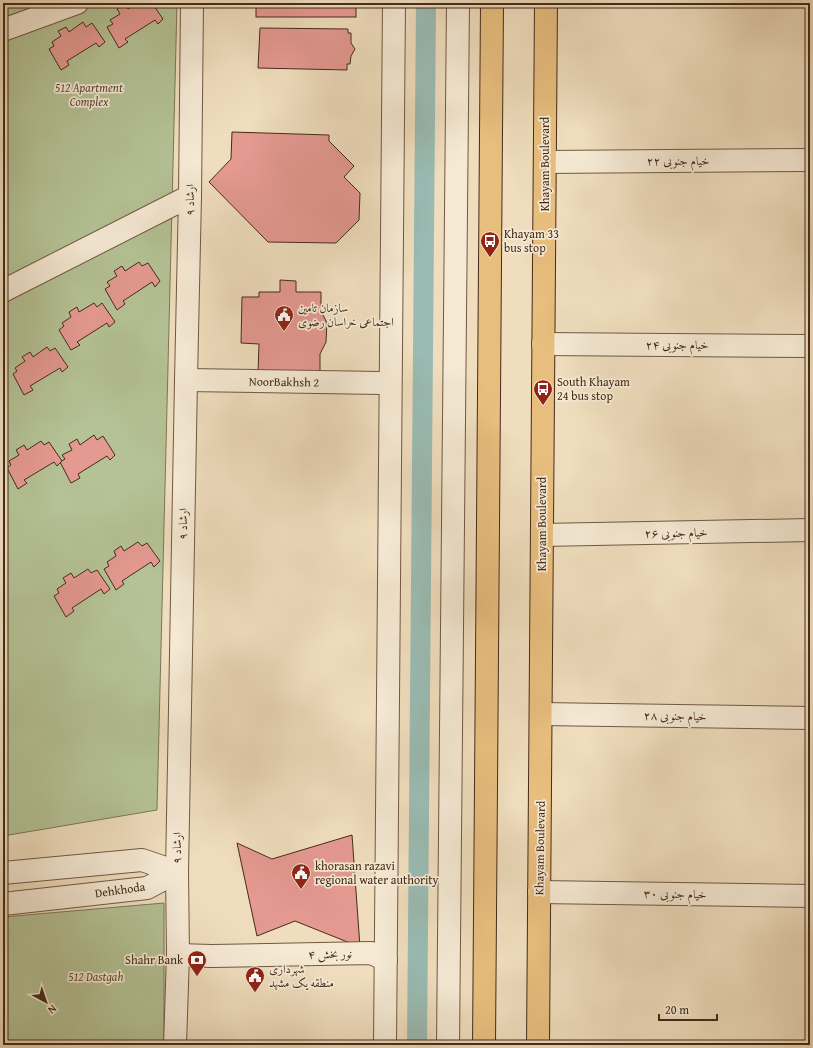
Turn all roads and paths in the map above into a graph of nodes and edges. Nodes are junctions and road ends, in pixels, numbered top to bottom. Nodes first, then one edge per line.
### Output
1 (77, 3) edge
2 (192, 3) edge
3 (394, 3) edge
4 (458, 3) edge
5 (492, 3) edge
6 (546, 3) edge
7 (3, 30) edge
8 (810, 160) edge
9 (546, 162) junction
10 (190, 196) junction
11 (3, 292) edge
12 (544, 344) junction
13 (810, 346) edge
14 (186, 380) junction
15 (381, 383) dead end
16 (810, 530) edge
17 (542, 535) junction
18 (541, 714) junction
19 (810, 718) edge
20 (177, 872) junction
21 (3, 873) edge
22 (539, 892) junction
23 (810, 896) edge
24 (3, 904) edge
25 (178, 955) junction
26 (386, 960) junction
27 (175, 1045) edge
28 (385, 1045) edge
29 (448, 1045) edge
30 (484, 1045) edge
31 (538, 1045) edge

1 - 7 street
2 - 10 street, ارشاد ۹
3 - 26 street
4 - 29 street
5 - 30 main road
6 - 9 main road, Khayam Boulevard
8 - 9 street, خیام جنوبی ۲۲
9 - 12 main road, Khayam Boulevard
10 - 11 street
10 - 14 street, ارشاد ۹
12 - 13 street, خیام جنوبی ۲۴
12 - 17 main road, Khayam Boulevard
14 - 15 street, NoorBakhsh 2
14 - 20 street, ارشاد ۹
16 - 17 street, خیام جنوبی ۲۶
17 - 18 main road, Khayam Boulevard
18 - 19 street, خیام جنوبی ۲۸
18 - 22 main road, Khayam Boulevard
20 - 21 street, Dehkhoda
20 - 24 street, Dehkhoda
20 - 25 street, ارشاد ۹
22 - 23 street, خیام جنوبی ۳۰
22 - 31 main road, Khayam Boulevard
25 - 26 street, نور بخش ۴
25 - 27 street, ارشاد ۹
26 - 28 street

